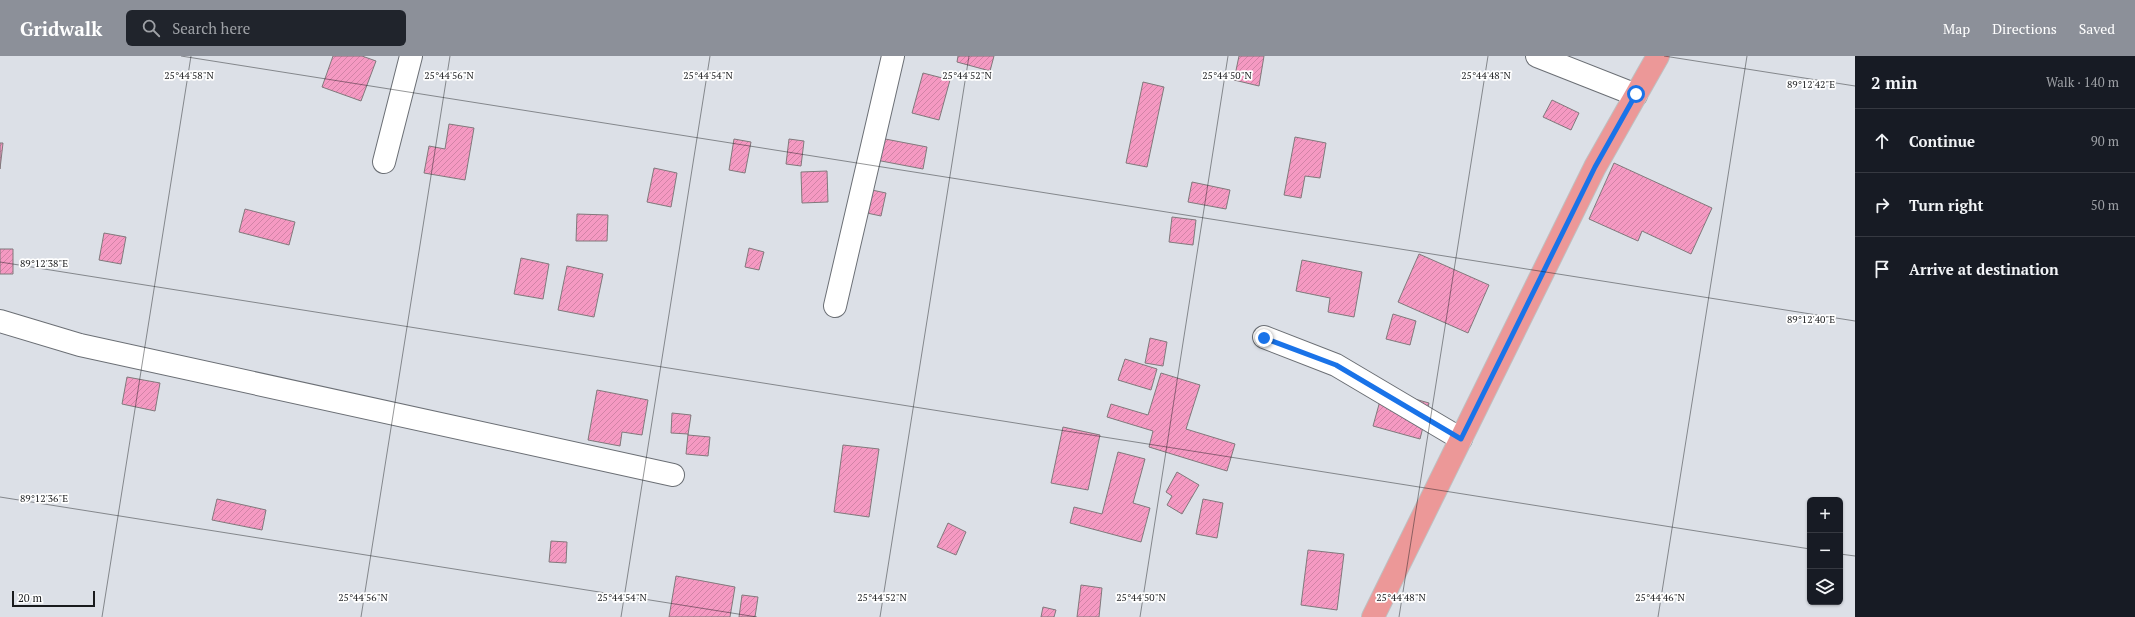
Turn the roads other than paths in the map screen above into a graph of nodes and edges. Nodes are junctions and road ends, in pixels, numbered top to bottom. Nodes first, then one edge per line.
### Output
1 (411, 56) edge
2 (893, 56) edge
3 (1537, 56) edge
4 (1658, 56) edge
5 (1636, 94) junction
6 (384, 162) dead end
7 (835, 306) dead end
8 (0, 321) edge
9 (1264, 338) dead end
10 (1461, 439) junction
11 (673, 475) dead end
12 (1373, 617) edge

1 - 6 street
2 - 7 street
3 - 5 street
4 - 5 main road
5 - 10 main road
8 - 11 street
9 - 10 street
10 - 12 main road

